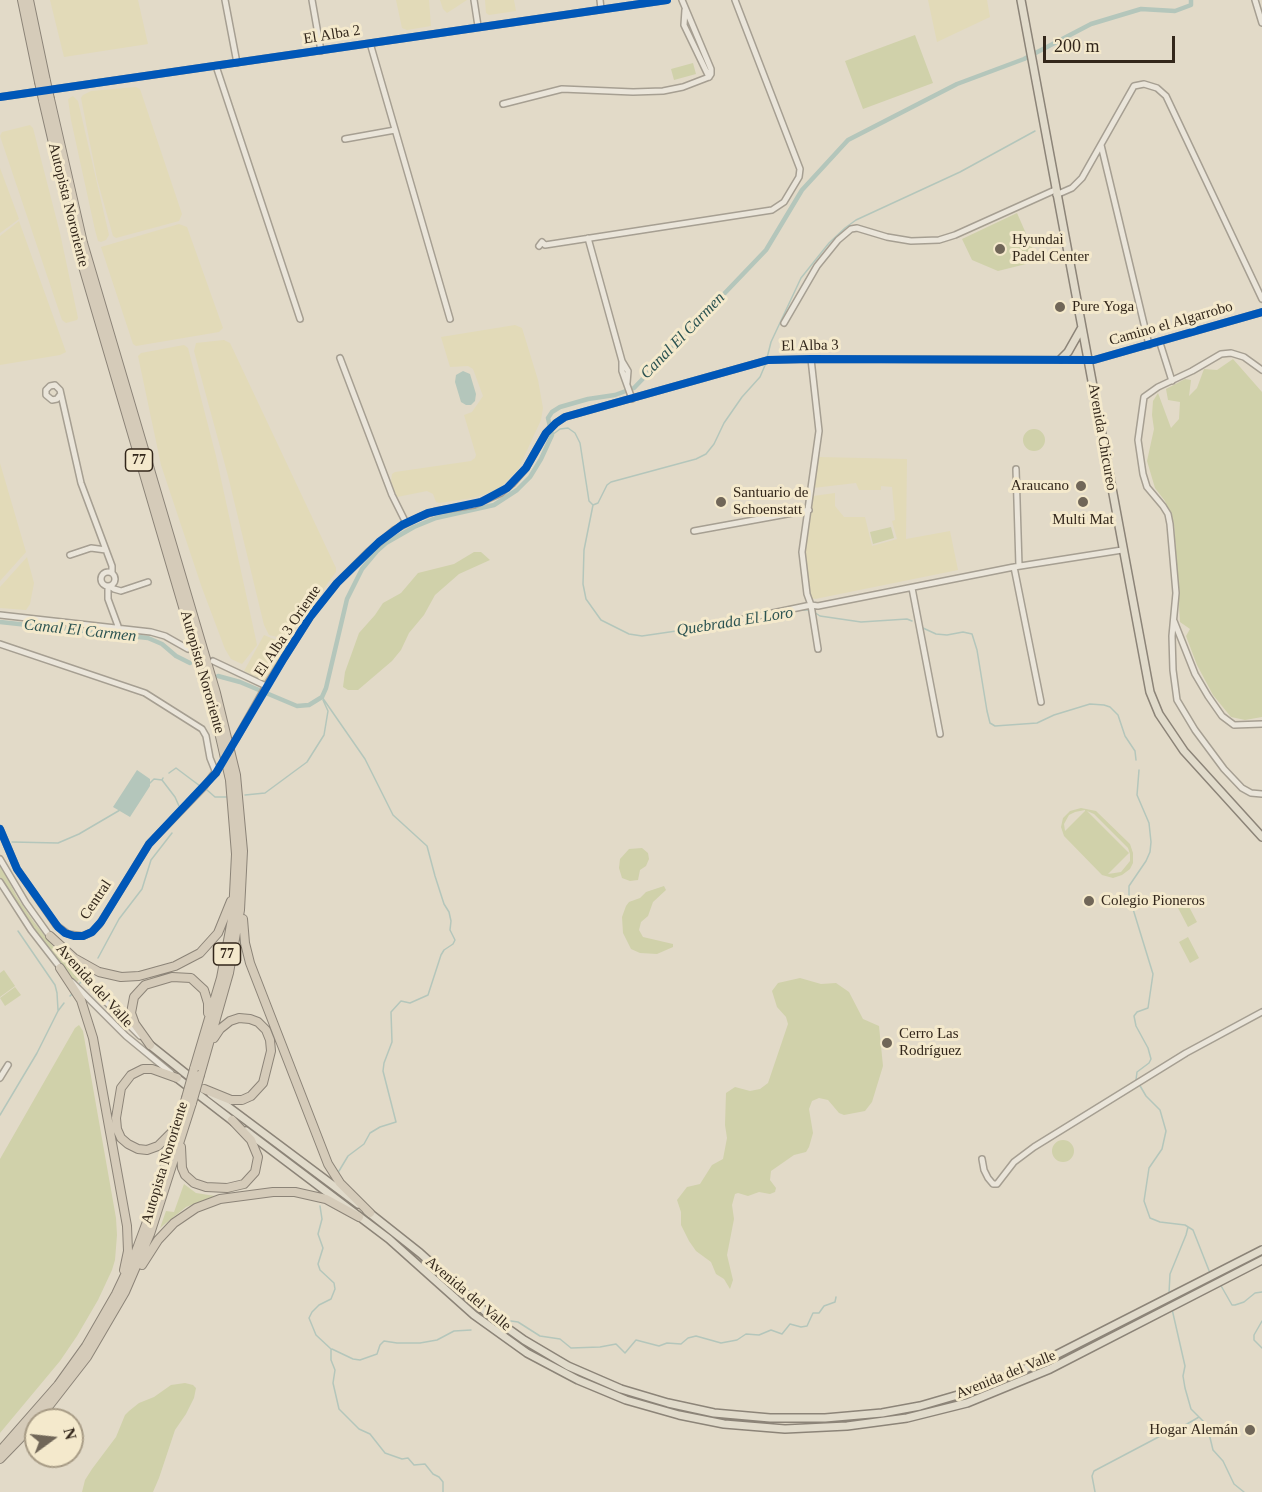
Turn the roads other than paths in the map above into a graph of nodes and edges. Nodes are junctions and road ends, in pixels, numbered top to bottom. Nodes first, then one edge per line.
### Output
1 (22, 0) edge
2 (29, 0) edge
3 (225, 0) edge
4 (312, 0) edge
5 (474, 0) edge
6 (600, 0) edge
7 (667, 0) edge
8 (682, 0) edge
9 (735, 0) edge
10 (1021, 0) edge
11 (1255, 0) edge
12 (601, 9) junction
13 (1262, 23) edge
14 (478, 26) junction
15 (370, 43) junction
16 (321, 51) junction
17 (237, 63) junction
18 (216, 66) junction
19 (42, 81) junction
20 (0, 97) edge
21 (46, 100) junction
22 (503, 104) dead end
23 (395, 130) junction
24 (345, 140) dead end
25 (1101, 145) junction
26 (1056, 193) junction
27 (588, 238) junction
28 (545, 245) dead end
29 (1262, 299) edge
30 (1262, 312) edge
31 (300, 319) dead end
32 (450, 319) dead end
33 (784, 323) dead end
34 (1081, 329) junction
35 (1160, 343) junction
36 (1149, 345) junction
37 (1068, 352) junction
38 (340, 358) dead end
39 (811, 358) junction
40 (1061, 359) junction
41 (1071, 360) junction
42 (1088, 360) junction
43 (1262, 370) edge
44 (1172, 381) junction
45 (630, 394) junction
46 (60, 395) dead end
47 (546, 433) joint
48 (1016, 469) dead end
49 (808, 510) junction
50 (406, 523) junction
51 (694, 531) dead end
52 (106, 550) junction
53 (1122, 550) junction
54 (70, 555) dead end
55 (1016, 567) junction
56 (112, 573) junction
57 (148, 582) dead end
58 (109, 586) junction
59 (912, 588) junction
60 (811, 605) junction
61 (0, 615) edge
62 (1174, 619) junction
63 (734, 621) dead end
64 (118, 626) junction
65 (0, 644) edge
66 (188, 649) dead end
67 (818, 649) dead end
68 (213, 661) dead end
69 (263, 690) junction
70 (1041, 702) dead end
71 (1262, 724) edge
72 (940, 734) dead end
73 (236, 739) dead end
74 (219, 767) dead end
75 (216, 773) junction
76 (1262, 794) edge
77 (0, 829) edge
78 (1262, 837) edge
79 (0, 859) edge
80 (236, 879) junction
81 (0, 882) edge
82 (242, 899) junction
83 (50, 936) junction
84 (60, 968) junction
85 (1262, 1012) edge
86 (207, 1028) junction
87 (150, 1045) junction
88 (208, 1047) junction
89 (8, 1065) dead end
90 (197, 1072) junction
91 (0, 1078) edge
92 (177, 1078) junction
93 (204, 1089) junction
94 (232, 1120) junction
95 (182, 1122) junction
96 (982, 1159) dead end
97 (370, 1214) junction
98 (359, 1216) junction
99 (1262, 1250) edge
100 (1262, 1260) edge
101 (125, 1292) junction
102 (116, 1294) junction
103 (47, 1408) edge
104 (24, 1434) edge
105 (0, 1451) edge
106 (0, 1459) edge

1 - 19 highway, Autopista Nororiente / 77
2 - 19 highway, Autopista Nororiente / 77
3 - 17 street
4 - 16 street
5 - 14 street
6 - 12 street
7 - 12 street, El Alba 2
8 - 22 street
9 - 27 street
10 - 26 main road, Avenida Chicureo
11 - 13 street
12 - 14 street, El Alba 2
14 - 15 street, El Alba 2
15 - 16 street, El Alba 2
15 - 23 street
16 - 17 street, El Alba 2
17 - 18 street, El Alba 2
18 - 20 street, El Alba 2
18 - 31 street
19 - 21 highway, Autopista Nororiente / 77, bridge
21 - 80 highway, Autopista Nororiente / 77
21 - 82 highway, Autopista Nororiente / 77
23 - 24 street
23 - 32 street
25 - 26 street
25 - 29 street
25 - 36 street
26 - 33 street
26 - 34 main road, Avenida Chicureo
27 - 28 street
27 - 45 street
30 - 35 street, Camino el Algarrobo
34 - 37 main road
34 - 42 main road, Avenida Chicureo
35 - 36 street, Camino el Algarrobo
35 - 44 street
36 - 42 street, Camino el Algarrobo
37 - 40 main road
37 - 41 main road
38 - 50 street
39 - 40 street, El Alba 3
39 - 45 street, El Alba 3
39 - 49 street
40 - 41 street, El Alba 3
41 - 42 street, El Alba 3
42 - 53 main road, Avenida Chicureo
43 - 44 street
44 - 62 street
45 - 47 street, El Alba 3
46 - 52 street
47 - 50 street, El Alba 3 Oriente
48 - 55 street
49 - 51 street
49 - 60 street
50 - 69 street, El Alba 3 Oriente
52 - 54 street
52 - 56 street
53 - 55 street
53 - 78 main road, Avenida Chicureo
55 - 59 street
55 - 70 street
56 - 58 street
56 - 58 street
57 - 58 street
58 - 64 street
59 - 60 street
59 - 72 street
60 - 63 street
60 - 67 street
61 - 64 street
62 - 71 street
62 - 76 street
64 - 66 street
65 - 75 street
68 - 69 street
69 - 73 street, El Alba 3 Oriente
74 - 75 street, Central
75 - 77 street, Central
79 - 83 street, Avenida del Valle
80 - 83 highway
80 - 86 highway, Autopista Nororiente / 77
81 - 84 street, Avenida del Valle
82 - 88 highway, Autopista Nororiente / 77
82 - 97 highway
83 - 87 street, Avenida del Valle
84 - 92 street, Avenida del Valle
84 - 102 highway
85 - 96 street
86 - 87 highway
86 - 90 highway, Autopista Nororiente / 77
87 - 93 main road, Avenida del Valle
88 - 90 highway, Autopista Nororiente / 77
88 - 93 highway
89 - 91 street
90 - 95 highway, Autopista Nororiente / 77, bridge
92 - 94 main road, Avenida del Valle
92 - 95 highway
93 - 97 main road, Avenida del Valle
94 - 95 highway
94 - 98 main road, Avenida del Valle
95 - 101 highway, Autopista Nororiente / 77
95 - 102 highway, Autopista Nororiente / 77
97 - 99 main road, Avenida del Valle
98 - 100 main road, Avenida del Valle
98 - 101 highway
101 - 103 highway, Autopista Nororiente / 77
102 - 105 highway, Autopista Nororiente / 77
104 - 106 highway, Autopista Nororiente / 77

